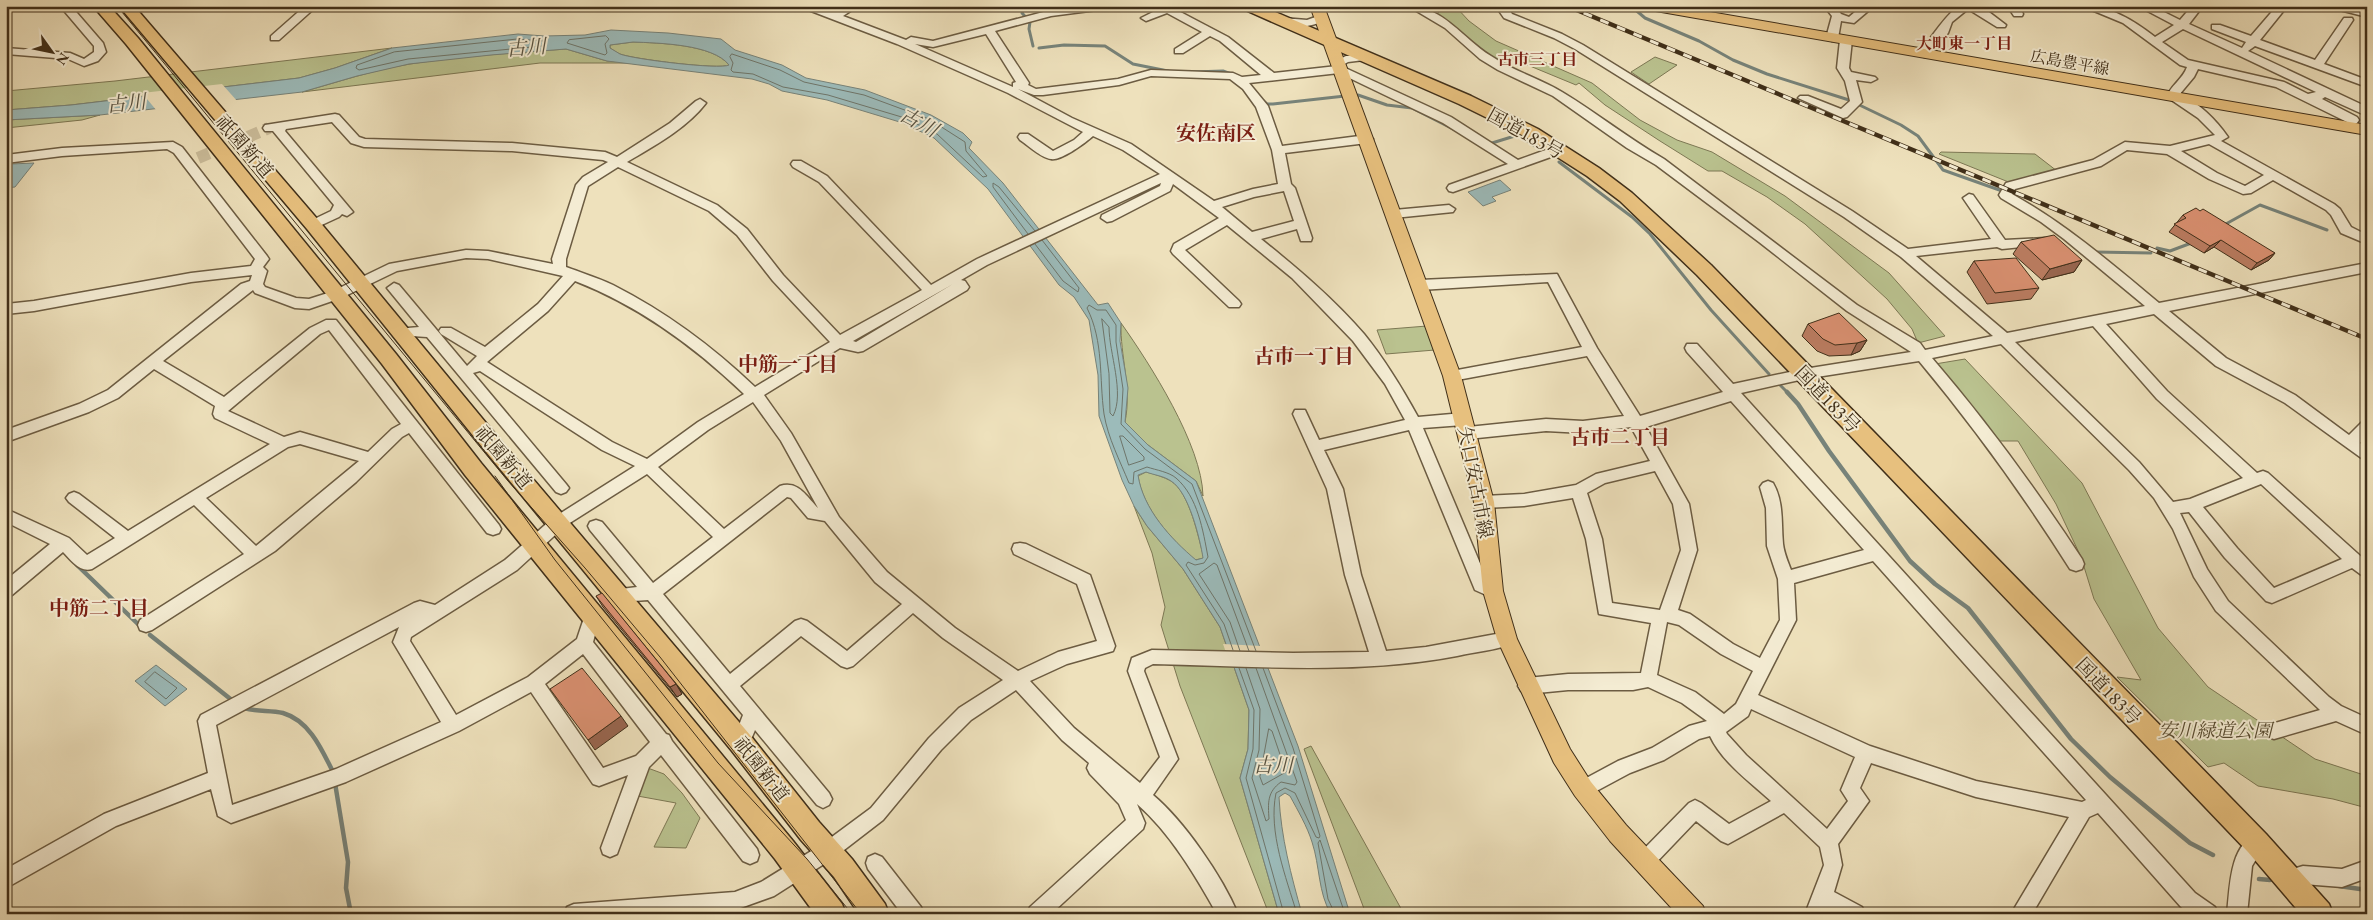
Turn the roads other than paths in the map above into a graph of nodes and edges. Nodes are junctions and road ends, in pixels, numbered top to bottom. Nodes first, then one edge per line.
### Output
1 (65, 6) edge
2 (100, 6) edge
3 (126, 6) edge
4 (312, 6) edge
5 (803, 6) edge
6 (853, 6) edge
7 (1105, 6) edge
8 (1248, 6) edge
9 (1413, 6) edge
10 (1504, 6) edge
11 (1650, 6) edge
12 (1829, 6) edge
13 (1869, 6) edge
14 (1965, 6) edge
15 (1971, 6) edge
16 (2088, 6) edge
17 (2143, 6) edge
18 (2158, 6) edge
19 (2198, 6) edge
20 (2329, 6) edge
21 (2280, 9) dead end
22 (1319, 12) edge
23 (2367, 14) edge
24 (834, 16) junction
25 (1837, 16) junction
26 (1146, 18) dead end
27 (2348, 20) dead end
28 (1281, 21) junction
29 (2185, 22) junction
30 (2001, 25) dead end
31 (2216, 27) dead end
32 (989, 30) junction
33 (1210, 31) junction
34 (275, 38) dead end
35 (1839, 39) junction
36 (1330, 41) junction
37 (2155, 41) junction
38 (901, 42) junction
39 (2251, 45) junction
40 (1179, 50) dead end
41 (6, 51) edge
42 (1928, 55) junction
43 (1368, 57) junction
44 (2318, 65) junction
45 (1340, 66) junction
46 (2193, 66) junction
47 (1847, 75) junction
48 (980, 77) junction
49 (1271, 77) junction
50 (1871, 79) dead end
51 (1243, 80) junction
52 (2367, 84) edge
53 (1022, 87) junction
54 (1039, 92) junction
55 (2325, 92) junction
56 (1804, 98) dead end
57 (2176, 98) junction
58 (2312, 98) junction
59 (700, 103) dead end
60 (2367, 104) edge
61 (2367, 112) edge
62 (2353, 120) dead end
63 (1087, 129) junction
64 (2367, 130) edge
65 (1024, 137) dead end
66 (1366, 139) junction
67 (2212, 141) junction
68 (1278, 150) junction
69 (1558, 150) junction
70 (2170, 150) junction
71 (6, 159) edge
72 (617, 161) junction
73 (797, 164) dead end
74 (1516, 164) junction
75 (2273, 175) junction
76 (1168, 176) junction
77 (1284, 186) junction
78 (1453, 188) dead end
79 (1969, 198) dead end
80 (1212, 206) junction
81 (1449, 210) dead end
82 (1394, 214) junction
83 (1107, 218) dead end
84 (1228, 219) junction
85 (1300, 224) junction
86 (313, 225) junction
87 (1250, 237) junction
88 (1306, 238) dead end
89 (2072, 238) junction
90 (2367, 240) edge
91 (2000, 242) junction
92 (1906, 254) junction
93 (2367, 267) edge
94 (256, 268) junction
95 (565, 273) junction
96 (360, 282) junction
97 (256, 284) junction
98 (1420, 285) junction
99 (926, 286) junction
100 (394, 288) dead end
101 (336, 295) junction
102 (1234, 304) dead end
103 (6, 309) edge
104 (2156, 309) junction
105 (2096, 321) junction
106 (446, 331) dead end
107 (402, 332) junction
108 (431, 332) junction
109 (2003, 339) junction
110 (838, 343) junction
111 (1692, 348) dead end
112 (1591, 350) junction
113 (1923, 355) junction
114 (389, 359) junction
115 (483, 359) junction
116 (154, 362) junction
117 (465, 373) junction
118 (1804, 374) junction
119 (1452, 376) junction
120 (375, 378) junction
121 (1731, 393) junction
122 (754, 394) junction
123 (224, 404) junction
124 (1300, 414) dead end
125 (1634, 421) junction
126 (1414, 423) junction
127 (410, 426) junction
128 (1465, 426) junction
129 (2367, 426) edge
130 (511, 429) junction
131 (6, 436) edge
132 (283, 443) junction
133 (2350, 443) junction
134 (1316, 446) junction
135 (498, 452) junction
136 (2367, 456) edge
137 (371, 459) junction
138 (1658, 465) junction
139 (648, 466) junction
140 (443, 469) junction
141 (473, 469) junction
142 (2255, 480) junction
143 (1768, 487) dead end
144 (561, 488) dead end
145 (1579, 491) junction
146 (196, 497) junction
147 (74, 498) dead end
148 (1484, 502) junction
149 (2192, 505) junction
150 (2171, 509) junction
151 (6, 515) edge
152 (830, 515) junction
153 (559, 522) junction
154 (596, 526) dead end
155 (493, 530) dead end
156 (724, 538) junction
157 (127, 539) junction
158 (63, 543) junction
159 (534, 543) junction
160 (1020, 549) dead end
161 (1875, 554) junction
162 (255, 555) junction
163 (2353, 561) junction
164 (2076, 564) dead end
165 (2367, 572) edge
166 (1786, 579) junction
167 (6, 590) edge
168 (1493, 591) junction
169 (651, 593) junction
170 (619, 595) junction
171 (914, 604) junction
172 (435, 612) junction
173 (1664, 616) junction
174 (592, 617) junction
175 (146, 625) dead end
176 (1507, 639) junction
177 (584, 643) junction
178 (1380, 659) junction
179 (1763, 668) junction
180 (1648, 678) junction
181 (1017, 680) junction
182 (534, 682) junction
183 (729, 685) junction
184 (1527, 686) junction
185 (1748, 698) junction
186 (2336, 712) junction
187 (752, 713) junction
188 (453, 725) junction
189 (1720, 727) junction
190 (2367, 727) edge
191 (2274, 731) dead end
192 (662, 741) junction
193 (741, 742) junction
194 (1866, 753) junction
195 (1093, 755) junction
196 (642, 762) junction
197 (681, 765) junction
198 (716, 769) junction
199 (219, 777) junction
200 (1583, 790) junction
201 (1141, 796) junction
202 (823, 799) dead end
203 (1786, 802) junction
204 (2091, 806) junction
205 (1828, 842) junction
206 (2257, 843) junction
207 (610, 848) dead end
208 (828, 851) junction
209 (750, 855) dead end
210 (1645, 861) junction
211 (875, 863) dead end
212 (2367, 869) edge
213 (800, 870) junction
214 (6, 879) edge
215 (2290, 879) junction
216 (1823, 896) junction
217 (647, 910) edge
218 (574, 914) edge
219 (832, 914) edge
220 (875, 914) edge
221 (914, 914) edge
222 (1037, 914) edge
223 (1228, 914) edge
224 (1694, 914) edge
225 (1815, 914) edge
226 (1855, 914) edge
227 (2021, 914) edge
228 (2208, 914) edge
229 (2237, 914) edge
230 (2319, 914) edge

1 - 41 street
2 - 101 highway, 祇園新道
3 - 86 highway, 祇園新道
4 - 34 street
5 - 24 street
6 - 24 street
7 - 32 street
8 - 28 highway, 国道183号
9 - 113 street
10 - 92 street
11 - 35 main road, 広島豊平線
12 - 25 street
13 - 25 street
14 - 42 street
15 - 30 street
16 - 37 street
17 - 29 street
18 - 29 street
19 - 29 street
20 - 23 street
21 - 39 street
22 - 28 street
22 - 36 main road
24 - 38 street
25 - 35 street
26 - 33 street
27 - 44 street
28 - 36 highway, 国道183号
29 - 37 street
29 - 39 street
29 - 55 street
31 - 39 street
32 - 38 street
32 - 53 street
33 - 40 street
33 - 49 street
35 - 42 main road, 広島豊平線
35 - 47 street
36 - 43 highway, 国道183号
36 - 45 main road, 矢口安古市線
37 - 46 street
38 - 48 street
39 - 44 street
39 - 60 street
42 - 57 main road, 広島豊平線
43 - 45 street
43 - 69 highway, 国道183号
44 - 52 street
45 - 49 street
45 - 66 main road, 矢口安古市線
45 - 74 street
46 - 57 street
46 - 58 street
47 - 50 street
47 - 56 street
48 - 53 street
48 - 63 street
49 - 51 street
51 - 54 street
51 - 68 street
53 - 54 street
54 - 63 street
55 - 58 street
55 - 61 street
57 - 64 main road, 広島豊平線
57 - 67 street
58 - 62 street
59 - 72 street
63 - 65 street
63 - 76 street
66 - 68 street
66 - 82 main road, 矢口安古市線
67 - 70 street
67 - 75 street
68 - 77 street
69 - 74 street
69 - 118 highway, 国道183号
70 - 75 street
70 - 89 street
71 - 94 street
72 - 86 street
72 - 95 street
72 - 110 street
73 - 99 street
74 - 78 street
75 - 90 street
76 - 80 street
76 - 83 street
76 - 110 street
77 - 80 street
77 - 85 street
79 - 91 street
80 - 84 street
81 - 82 street
82 - 98 main road, 矢口安古市線
84 - 87 street
84 - 102 street
85 - 87 street
85 - 88 street
86 - 96 highway, 祇園新道
87 - 126 street
89 - 91 street
89 - 104 street
91 - 92 street
92 - 109 street
93 - 104 street
94 - 97 street
94 - 103 street
95 - 96 street
95 - 115 street
95 - 122 street
96 - 101 street
96 - 107 highway, 祇園新道
97 - 101 street
97 - 116 street
98 - 112 street
98 - 119 main road, 矢口安古市線
99 - 110 street
99 - 110 street
100 - 108 street
101 - 114 highway, 祇園新道
104 - 105 street
104 - 133 street
105 - 109 street
105 - 142 street
106 - 115 street
107 - 108 street
107 - 135 highway, 祇園新道
108 - 117 street
109 - 113 street
109 - 150 street
110 - 122 street
111 - 121 street
112 - 119 street
112 - 125 street
113 - 118 street
113 - 164 street
114 - 120 street
114 - 141 highway, 祇園新道
115 - 117 street
115 - 139 street
116 - 123 street
116 - 131 street
117 - 130 street
118 - 121 street
118 - 206 highway, 国道183号
119 - 128 main road, 矢口安古市線
120 - 123 street
120 - 127 street
121 - 125 street
121 - 161 street
122 - 139 street
122 - 152 street
123 - 132 street
124 - 134 street
125 - 128 street
125 - 138 street
126 - 128 street
126 - 134 street
126 - 168 street
127 - 137 street
127 - 140 street
128 - 148 main road, 矢口安古市線
129 - 133 street
130 - 135 street
130 - 144 street
132 - 137 street
132 - 146 street
133 - 136 street
134 - 178 street
135 - 153 highway, 祇園新道
137 - 162 street
138 - 145 street
138 - 173 street
139 - 153 street
139 - 156 street
140 - 141 street
140 - 155 street
141 - 159 highway, 祇園新道
142 - 149 street
142 - 163 street
143 - 166 street
145 - 148 street
145 - 173 street
146 - 157 street
146 - 162 street
147 - 157 street
148 - 168 main road, 矢口安古市線
149 - 150 street
149 - 163 street
150 - 186 street
151 - 158 street
152 - 156 street
152 - 171 street
153 - 159 street
153 - 170 highway, 祇園新道
154 - 169 street
156 - 169 street
157 - 158 street
158 - 167 street
159 - 172 street
159 - 174 highway, 祇園新道
160 - 181 street
161 - 166 street
161 - 204 street
162 - 175 street
163 - 165 street
166 - 179 street
168 - 176 main road, 矢口安古市線
169 - 170 street
169 - 183 street
170 - 193 highway, 祇園新道
171 - 181 street
171 - 183 street
172 - 188 street
172 - 199 street
173 - 179 street
173 - 180 street
174 - 177 street
174 - 198 highway, 祇園新道
176 - 178 street
176 - 184 main road, 矢口安古市線
177 - 182 street
177 - 192 street
178 - 201 street
179 - 185 street
180 - 184 street
180 - 189 street
181 - 195 street
181 - 208 street
182 - 188 street
182 - 196 street
183 - 187 street
184 - 200 main road, 矢口安古市線
185 - 189 street
185 - 194 street
186 - 190 street
186 - 191 street
187 - 193 street
187 - 202 street
188 - 199 street
189 - 200 street
189 - 203 street
192 - 196 street
192 - 197 street
193 - 208 highway, 祇園新道
194 - 204 street
194 - 205 street
195 - 201 street
195 - 222 street
196 - 207 street
197 - 198 street
197 - 209 street
198 - 213 highway, 祇園新道
199 - 214 street
200 - 210 main road, 矢口安古市線
201 - 223 street
203 - 205 street
203 - 210 street
204 - 227 street
204 - 228 street
205 - 216 street
206 - 215 highway, 国道183号
206 - 229 street
208 - 213 street
208 - 220 highway, 祇園新道
210 - 224 main road, 矢口安古市線
211 - 221 street
212 - 215 street
213 - 217 street
213 - 219 highway, 祇園新道
215 - 230 highway, 国道183号
216 - 225 street
216 - 226 street
217 - 218 street

